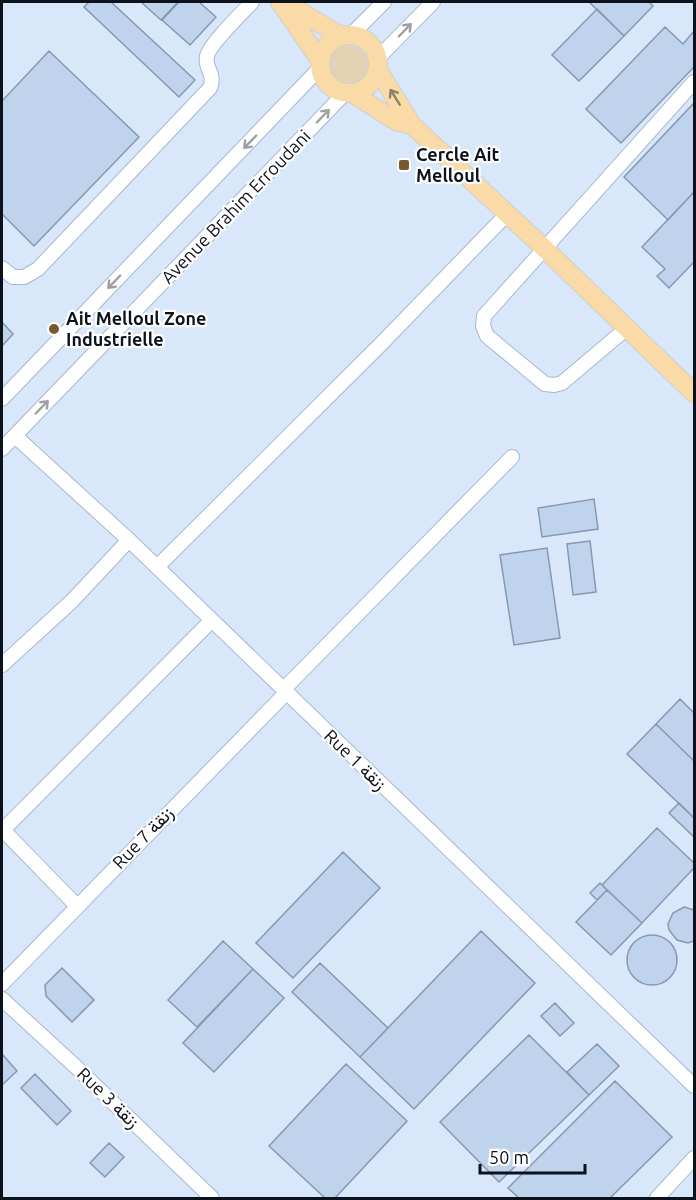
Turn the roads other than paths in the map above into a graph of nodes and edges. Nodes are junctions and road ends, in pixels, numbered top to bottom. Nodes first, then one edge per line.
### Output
1 (252, 2) edge
2 (282, 2) edge
3 (384, 2) edge
4 (433, 2) edge
5 (346, 36) junction
6 (378, 64) junction
7 (320, 65) junction
8 (694, 82) edge
9 (348, 93) junction
10 (412, 125) junction
11 (507, 214) junction
12 (545, 249) junction
13 (2, 268) edge
14 (627, 328) junction
15 (694, 393) edge
16 (2, 399) edge
17 (15, 436) junction
18 (2, 449) edge
19 (512, 457) dead end
20 (129, 540) junction
21 (156, 567) junction
22 (211, 621) junction
23 (2, 665) edge
24 (284, 692) junction
25 (2, 830) edge
26 (76, 906) junction
27 (2, 984) edge
28 (2, 999) edge
29 (694, 1086) edge
30 (694, 1158) edge
31 (212, 1198) edge
32 (657, 1198) edge

1 - 13 street
2 - 5 main road
2 - 7 main road
3 - 5 street
6 -> 4 street
5 - 6 main road
5 - 7 main road
6 - 9 main road
10 -> 6 main road
7 - 9 main road
7 -> 16 street, Avenue Brahim Erroudani
8 - 12 street
9 - 10 main road
17 -> 9 street, Avenue Brahim Erroudani
10 - 11 main road
11 - 12 main road
11 - 21 street
12 - 14 main road
12 - 14 street
14 - 15 main road
17 - 18 street, Avenue Brahim Erroudani
17 - 20 street, Rue 1 زنقة
19 - 24 street, Rue 7 زنقة
20 - 21 street, Rue 1 زنقة
20 - 23 street
21 - 22 street, Rue 1 زنقة
22 - 24 street, Rue 1 زنقة
22 - 25 street
24 - 26 street, Rue 7 زنقة
24 - 29 street, Rue 1 زنقة
25 - 26 street
26 - 27 street, Rue 7 زنقة
28 - 31 street, Rue 3 زنقة
30 - 32 street

